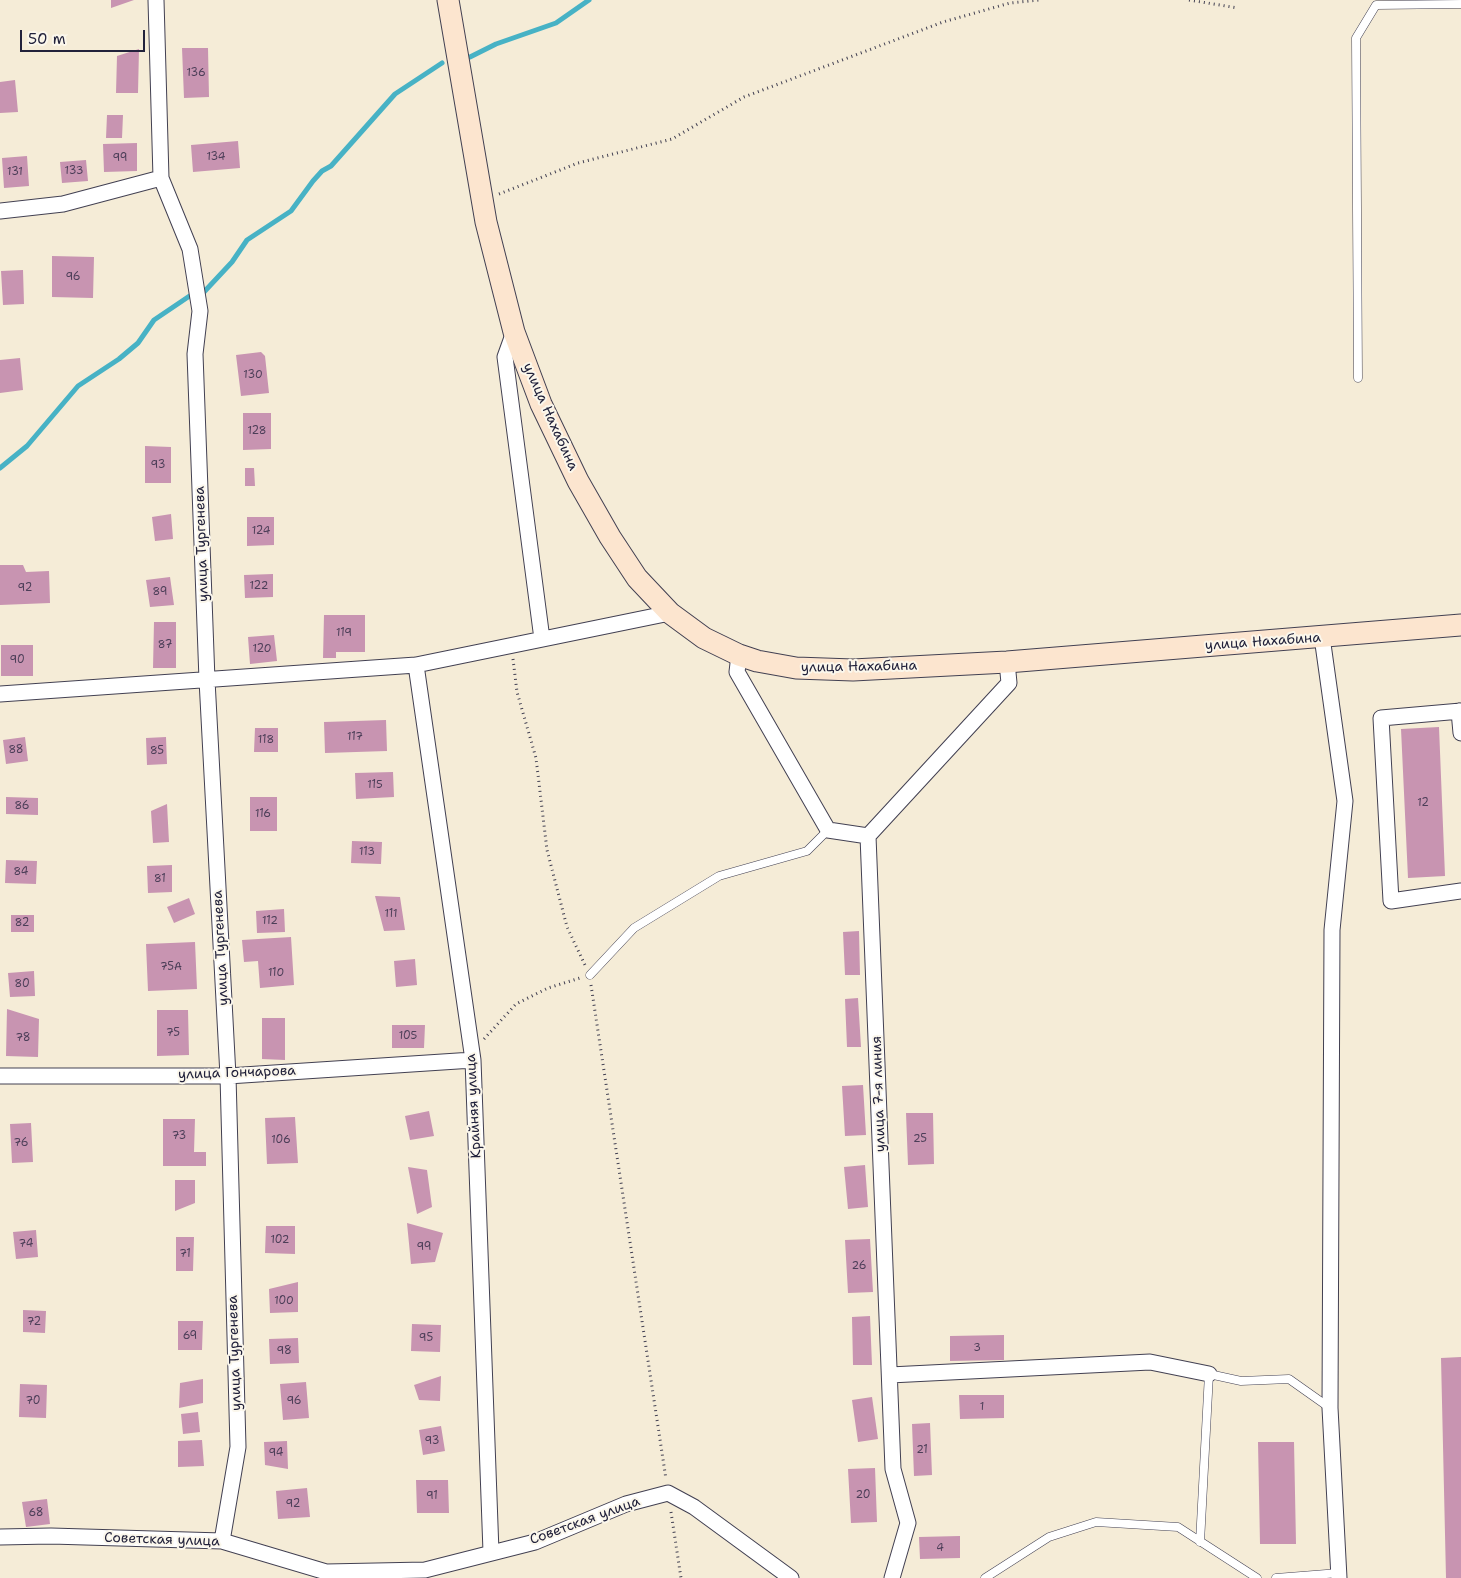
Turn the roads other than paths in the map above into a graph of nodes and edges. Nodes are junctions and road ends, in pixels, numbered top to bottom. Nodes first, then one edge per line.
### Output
1 (156, 0) edge
2 (448, 0) edge
3 (1461, 4) edge
4 (162, 178) junction
5 (0, 211) edge
6 (514, 332) junction
7 (1358, 378) dead end
8 (670, 612) junction
9 (1461, 625) edge
10 (1322, 637) junction
11 (542, 639) junction
12 (739, 656) junction
13 (1007, 662) junction
14 (416, 665) junction
15 (206, 680) junction
16 (0, 694) edge
17 (1460, 711) edge
18 (1461, 733) edge
19 (828, 830) junction
20 (868, 836) junction
21 (1461, 891) edge
22 (590, 975) road end
23 (473, 1060) junction
24 (0, 1076) edge
25 (228, 1076) junction
26 (1209, 1374) junction
27 (890, 1375) junction
28 (1330, 1408) junction
29 (0, 1537) edge
30 (222, 1541) junction
31 (1200, 1542) junction
32 (491, 1552) junction
33 (1339, 1576) edge
34 (791, 1578) edge
35 (892, 1578) edge
36 (985, 1578) edge
37 (1258, 1578) edge
38 (1276, 1578) edge

1 - 4 street
2 - 6 main road, улица Нахабина
3 - 7 lane
4 - 5 street
4 - 15 street, улица Тургенева
6 - 8 main road, улица Нахабина
6 - 11 street
8 - 11 street
8 - 12 main road, улица Нахабина
9 - 10 main road, улица Нахабина
10 - 13 main road, улица Нахабина
10 - 28 street
11 - 14 street
12 - 13 main road, улица Нахабина
12 - 19 street
13 - 20 street
14 - 15 street
14 - 23 street, Крайняя улица
15 - 16 street
15 - 25 street, улица Тургенева
17 - 18 street
17 - 21 street
19 - 20 street
19 - 22 lane
20 - 27 street, улица 7-я линия
23 - 25 street, улица Гончарова
23 - 32 street, Крайняя улица
24 - 25 street, улица Гончарова
25 - 30 street, улица Тургенева
26 - 27 street
26 - 28 lane
26 - 31 lane
27 - 35 street, улица 7-я линия
28 - 33 street
29 - 30 street, Советская улица
30 - 32 street, Советская улица
31 - 36 lane
31 - 37 lane
32 - 34 street, Советская улица
33 - 38 lane

